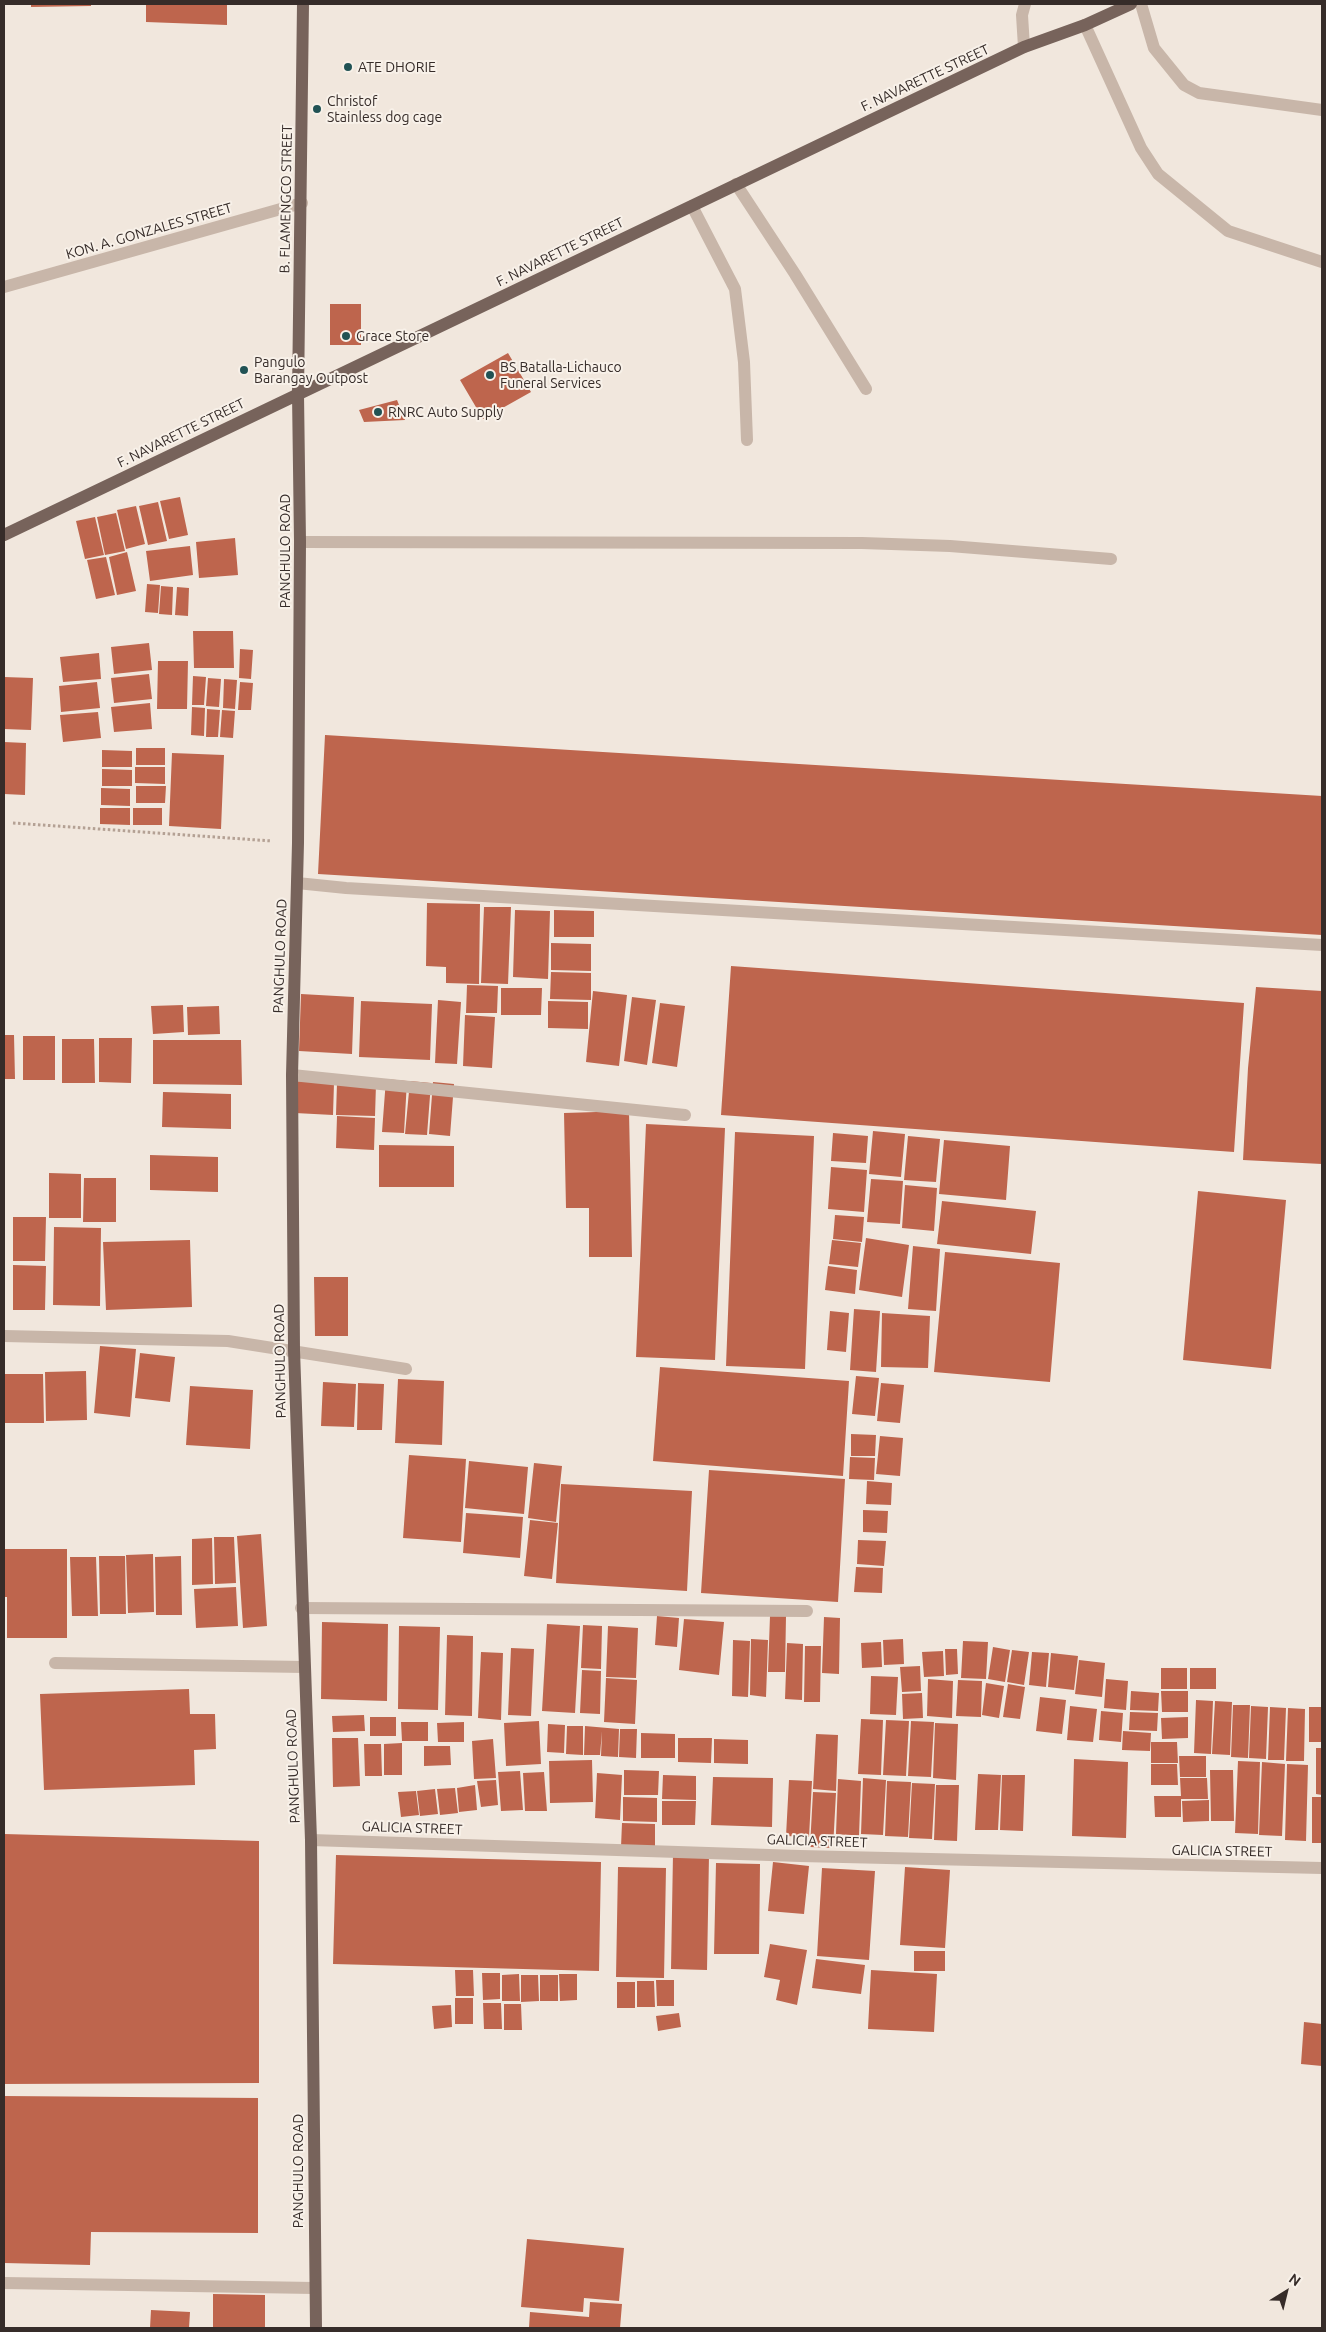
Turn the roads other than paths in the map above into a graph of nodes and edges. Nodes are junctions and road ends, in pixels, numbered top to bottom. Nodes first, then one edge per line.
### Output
1 (303, 4) edge
2 (1025, 4) edge
3 (1131, 4) edge
4 (1141, 4) edge
5 (1085, 25) junction
6 (1024, 47) junction
7 (1322, 110) edge
8 (736, 184) junction
9 (302, 204) junction
10 (692, 206) junction
11 (1322, 262) edge
12 (4, 287) edge
13 (866, 389) dead end
14 (298, 394) junction
15 (747, 440) dead end
16 (4, 535) edge
17 (300, 542) junction
18 (1111, 559) dead end
19 (297, 883) junction
20 (1322, 945) edge
21 (292, 1075) junction
22 (684, 1115) dead end
23 (4, 1336) edge
24 (294, 1350) junction
25 (406, 1369) dead end
26 (301, 1608) junction
27 (807, 1611) dead end
28 (55, 1663) dead end
29 (304, 1667) junction
30 (311, 1840) junction
31 (1322, 1868) edge
32 (4, 2283) edge
33 (314, 2288) junction
34 (316, 2328) edge

1 - 9 main road, B. FLAMENGCO STREET
2 - 6 street
3 - 5 main road, F. NAVARETTE STREET
4 - 7 street
5 - 6 main road, F. NAVARETTE STREET
5 - 11 street
6 - 8 main road, F. NAVARETTE STREET
8 - 10 main road, F. NAVARETTE STREET
8 - 13 street
9 - 12 street, KON. A. GONZALES STREET
9 - 14 main road, B. FLAMENGCO STREET
10 - 14 main road, F. NAVARETTE STREET
10 - 15 street
14 - 16 main road, F. NAVARETTE STREET
14 - 17 main road, PANGHULO ROAD
17 - 18 street
17 - 19 main road, PANGHULO ROAD
19 - 20 street
19 - 21 main road, PANGHULO ROAD
21 - 22 street
21 - 24 main road, PANGHULO ROAD
23 - 24 street
24 - 25 street
24 - 26 main road, PANGHULO ROAD
26 - 27 street
26 - 29 main road, PANGHULO ROAD
28 - 29 street
29 - 30 main road, PANGHULO ROAD
30 - 31 street, GALICIA STREET
30 - 33 main road, PANGHULO ROAD
32 - 33 street
33 - 34 main road, PANGHULO ROAD

